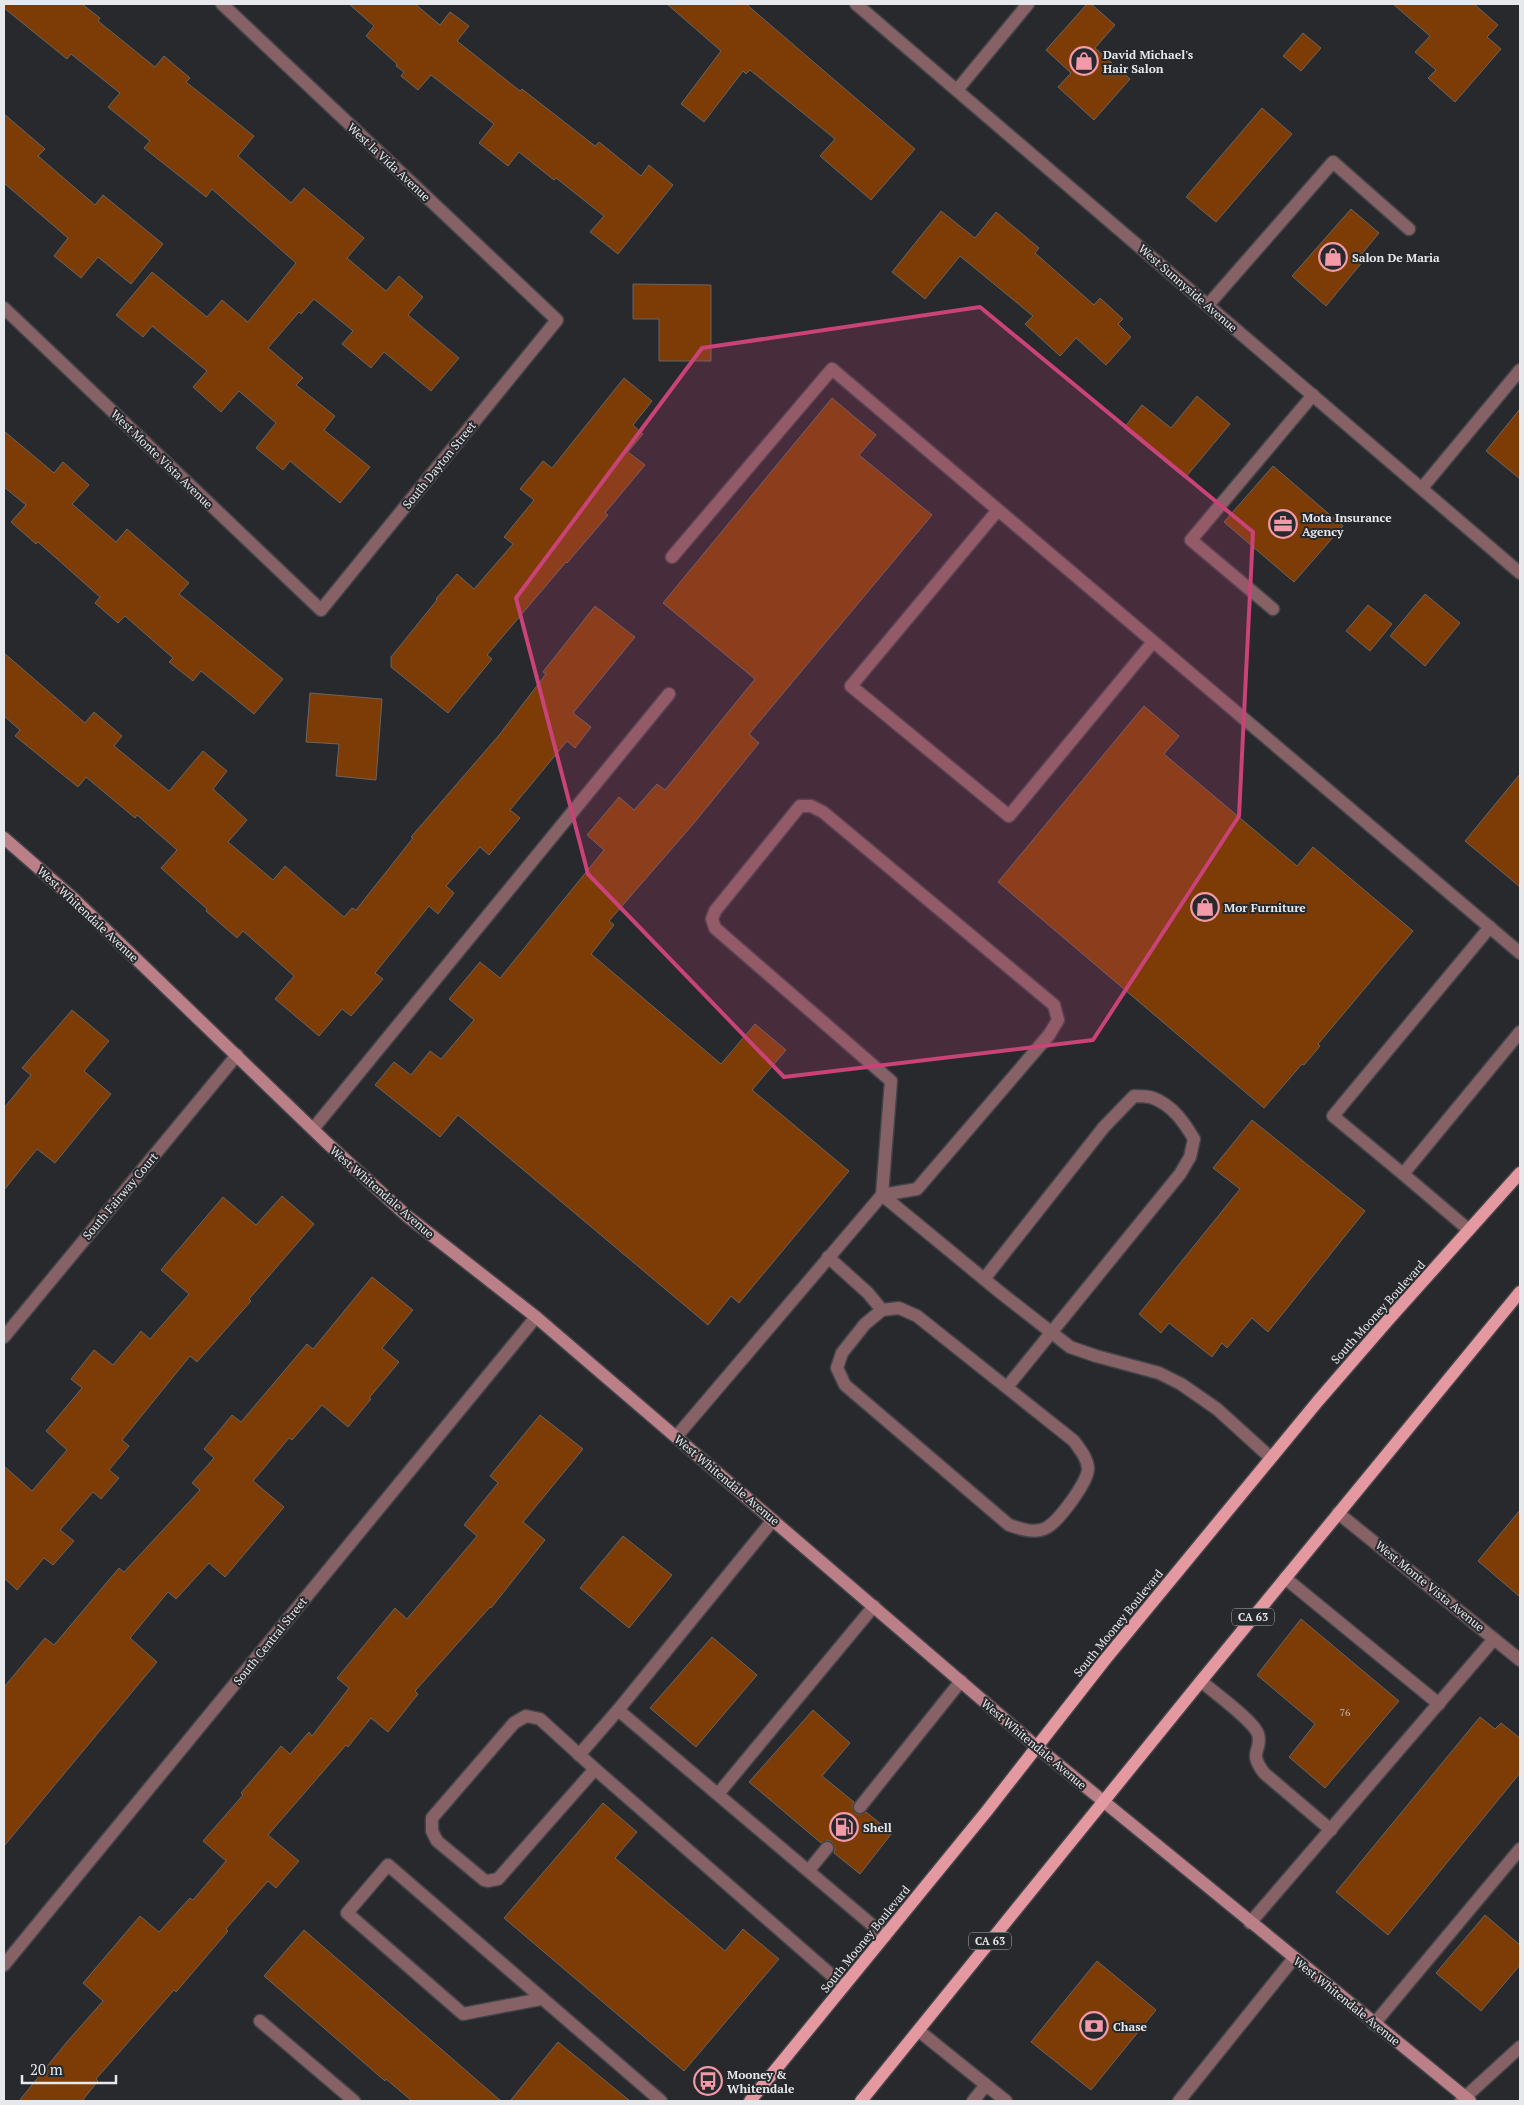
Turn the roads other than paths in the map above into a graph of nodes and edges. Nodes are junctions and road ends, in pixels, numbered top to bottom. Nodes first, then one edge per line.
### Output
1 (222, 4) edge
2 (856, 4) edge
3 (1028, 4) edge
4 (957, 90) junction
5 (1409, 229) dead end
6 (1208, 305) junction
7 (4, 308) edge
8 (557, 320) joint
9 (1520, 370) edge
10 (1313, 395) junction
11 (1422, 488) junction
12 (998, 510) junction
13 (672, 557) dead end
14 (1520, 573) edge
15 (1273, 609) dead end
16 (321, 610) joint
17 (1153, 642) junction
18 (669, 694) dead end
19 (4, 838) edge
20 (1490, 927) junction
21 (1520, 953) edge
22 (1520, 1032) edge
23 (237, 1055) junction
24 (313, 1129) junction
25 (1520, 1173) edge
26 (1403, 1174) junction
27 (882, 1195) junction
28 (1469, 1230) junction
29 (828, 1257) junction
30 (984, 1280) junction
31 (1520, 1292) edge
32 (882, 1310) junction
33 (536, 1317) junction
34 (1050, 1332) junction
35 (4, 1337) edge
36 (1007, 1387) junction
37 (676, 1437) junction
38 (1271, 1458) junction
39 (1338, 1513) junction
40 (773, 1520) junction
41 (1285, 1578) junction
42 (874, 1606) junction
43 (1494, 1639) junction
44 (1520, 1660) edge
45 (961, 1681) junction
46 (1201, 1681) junction
47 (1439, 1704) junction
48 (618, 1710) junction
49 (1037, 1747) junction
50 (579, 1755) junction
51 (595, 1769) junction
52 (718, 1794) junction
53 (1103, 1802) junction
54 (860, 1807) dead end
55 (1331, 1830) junction
56 (827, 1848) dead end
57 (1520, 1849) edge
58 (809, 1870) junction
59 (1250, 1923) junction
60 (886, 1936) junction
61 (1294, 1958) junction
62 (4, 1965) edge
63 (844, 1986) junction
64 (542, 1999) junction
65 (260, 2021) dead end
66 (1374, 2024) junction
67 (919, 2031) junction
68 (1520, 2047) edge
69 (986, 2085) junction
70 (1465, 2100) edge
71 (354, 2101) edge
72 (661, 2101) edge
73 (750, 2101) edge
74 (861, 2101) edge
75 (973, 2101) edge
76 (1006, 2101) edge
77 (1179, 2101) edge

1 - 8 street, West la Vida Avenue
2 - 4 street, West Sunnyside Avenue
3 - 4 street
4 - 6 street, West Sunnyside Avenue
5 - 6 street
6 - 10 street, West Sunnyside Avenue
7 - 16 street, West Monte Vista Avenue
8 - 16 street, South Dayton Street
9 - 11 street
10 - 11 street, West Sunnyside Avenue
10 - 15 street
11 - 14 street, West Sunnyside Avenue
12 - 13 street
12 - 17 street
12 - 17 street
17 - 20 street
18 - 24 street
19 - 23 street, West Whitendale Avenue
20 - 21 street
20 - 26 street
22 - 26 street
23 - 24 street, West Whitendale Avenue
23 - 35 street, South Fairway Court
24 - 33 street, West Whitendale Avenue
25 - 28 main road, South Mooney Boulevard
26 - 28 street
27 - 27 street
27 - 29 street
27 - 30 street
28 - 38 main road, South Mooney Boulevard
29 - 32 street
29 - 37 street
30 - 34 street
30 - 34 street
31 - 39 main road, CA 63
32 - 36 street
32 - 36 street
33 - 37 street, West Whitendale Avenue
33 - 62 street, South Central Street
34 - 36 street
34 - 38 street
37 - 40 street, West Whitendale Avenue
38 - 49 main road, South Mooney Boulevard
39 - 41 main road, CA 63
39 - 43 street, West Monte Vista Avenue
40 - 42 street, West Whitendale Avenue
40 - 48 street
41 - 46 main road, CA 63
41 - 47 street
42 - 45 street, West Whitendale Avenue
42 - 52 street
43 - 44 street, West Monte Vista Avenue
43 - 47 street
45 - 49 street, West Whitendale Avenue
45 - 54 street
46 - 53 main road, CA 63
46 - 55 street
47 - 55 street
48 - 50 street
48 - 52 street
49 - 53 street, West Whitendale Avenue
49 - 60 main road, South Mooney Boulevard
50 - 51 street
50 - 51 street
51 - 63 street
52 - 58 street
53 - 59 street, West Whitendale Avenue
53 - 67 main road, CA 63
55 - 59 street
56 - 58 street
57 - 66 street
58 - 60 street
59 - 61 street, West Whitendale Avenue
60 - 63 main road, South Mooney Boulevard
61 - 66 street, West Whitendale Avenue
61 - 77 street
63 - 73 main road, South Mooney Boulevard
64 - 64 street
64 - 72 street
65 - 71 street
66 - 70 street, West Whitendale Avenue
67 - 69 street
67 - 74 main road, CA 63
68 - 70 street
69 - 75 street
69 - 76 street

